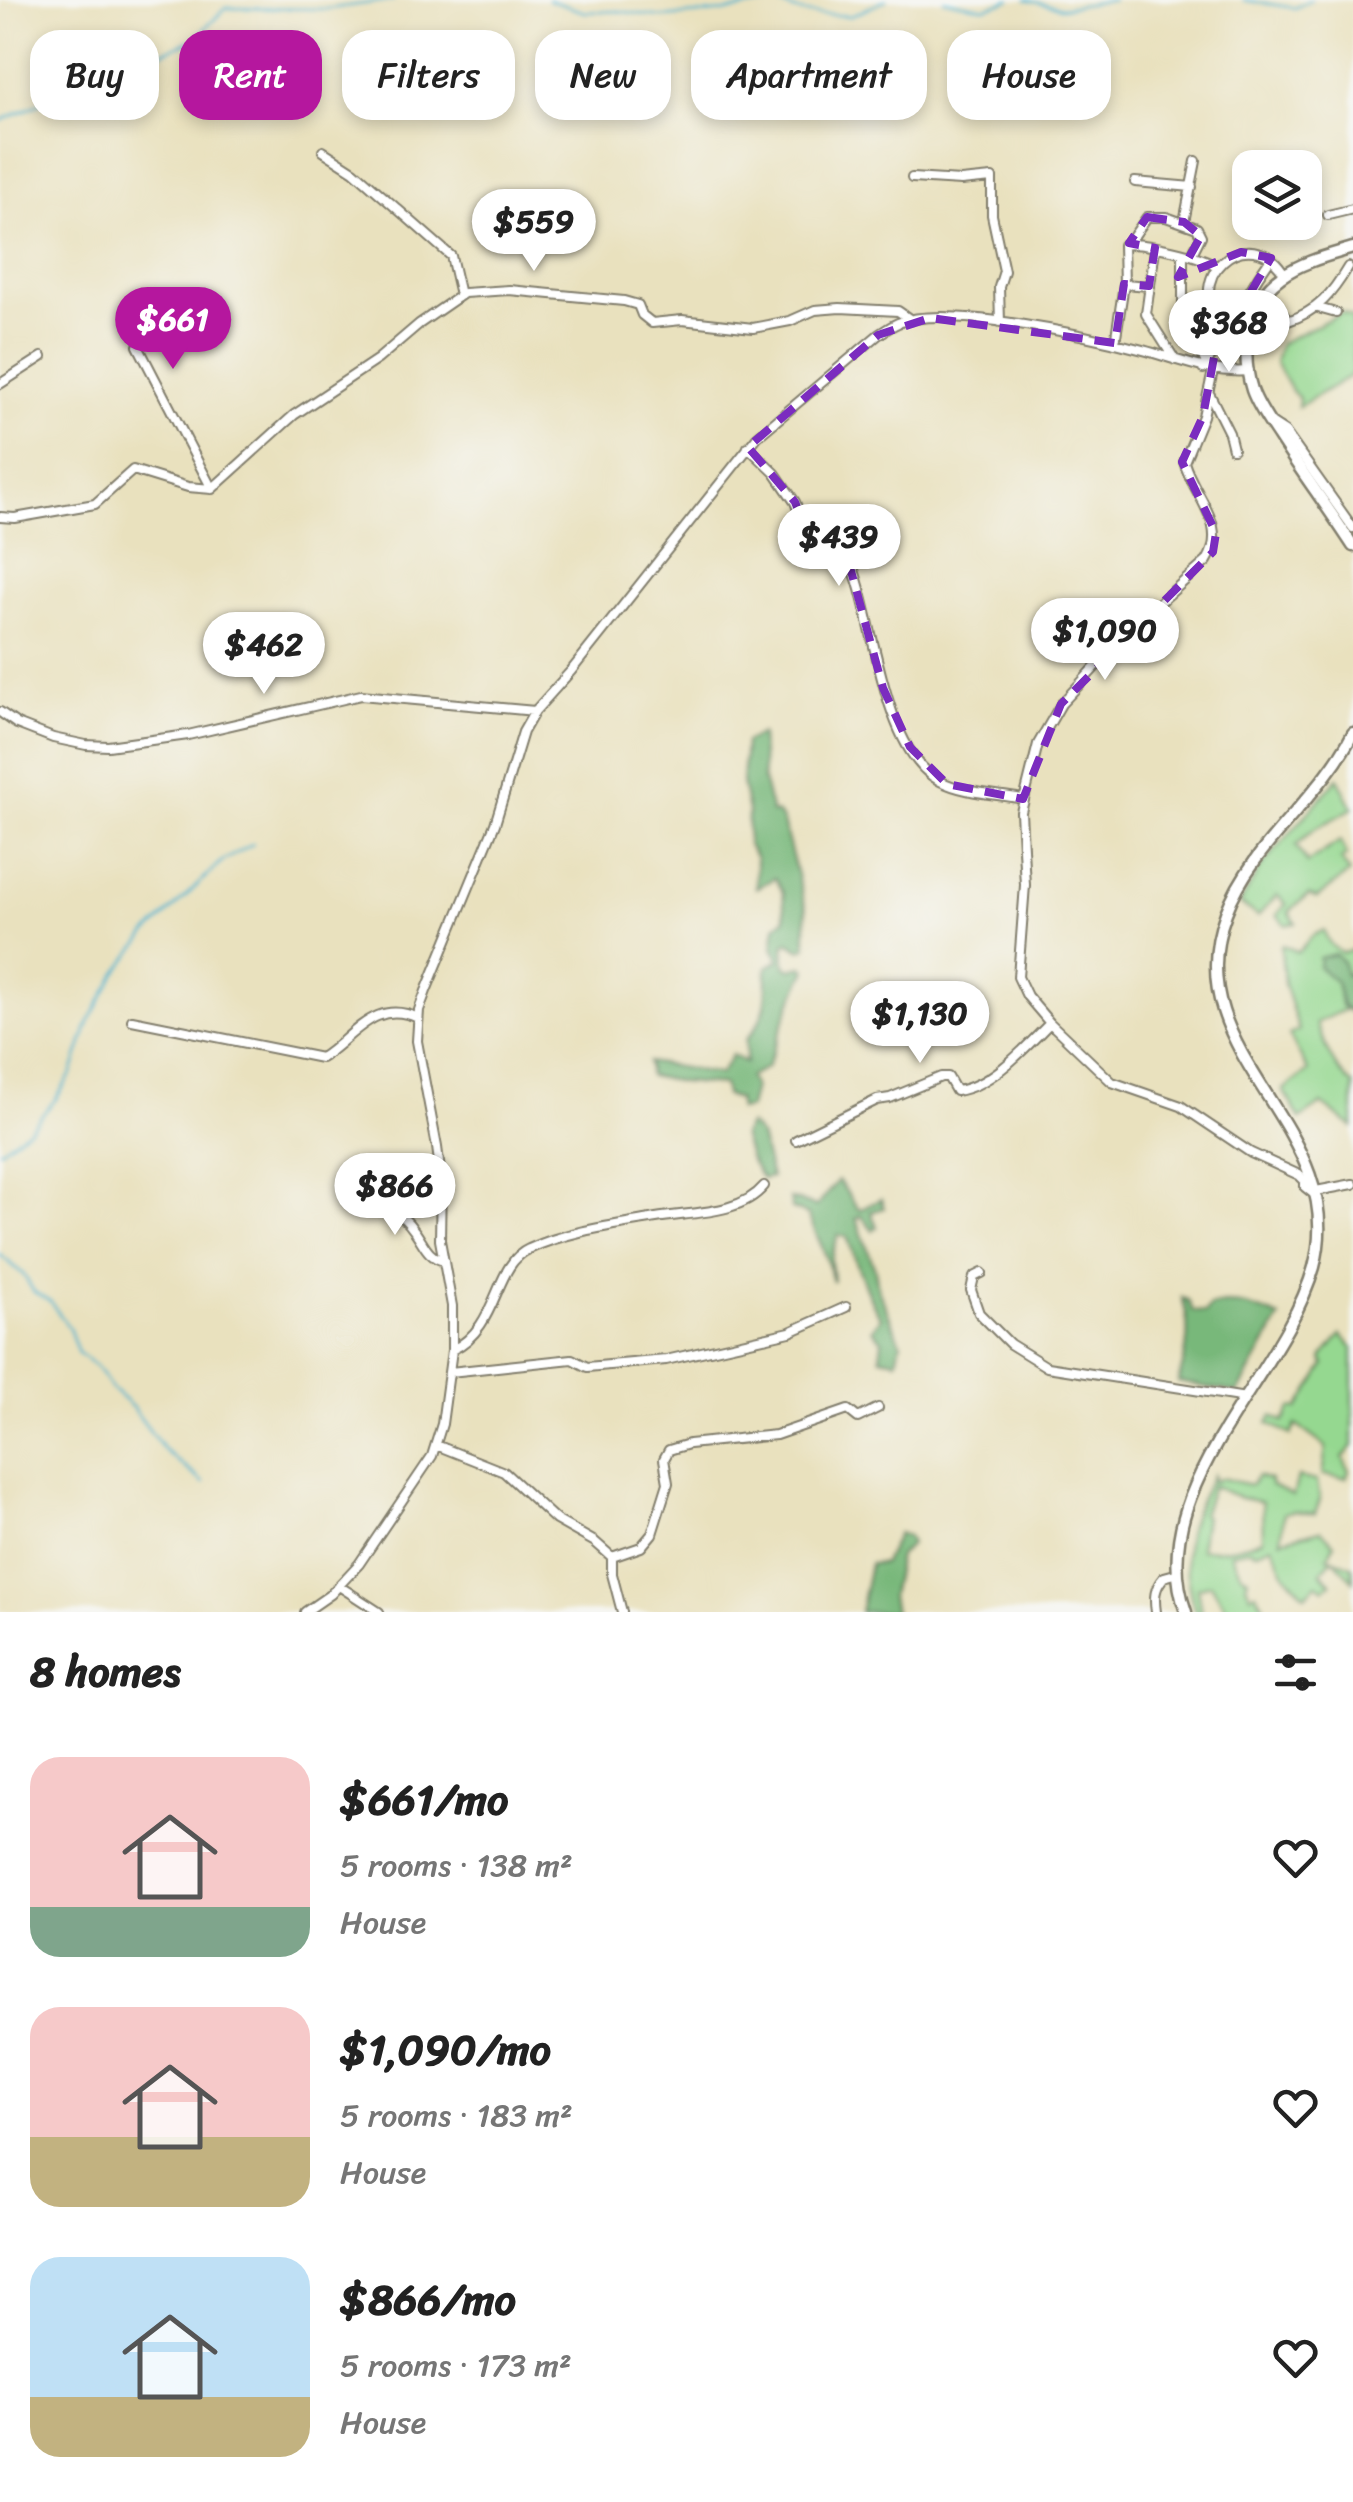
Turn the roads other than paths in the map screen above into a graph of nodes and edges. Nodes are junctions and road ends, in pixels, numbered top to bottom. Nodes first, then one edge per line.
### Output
1 (322, 150) dead end
2 (1196, 162) dead end
3 (912, 178) dead end
4 (1135, 182) dead end
5 (1192, 187) junction
6 (1353, 209) edge
7 (1328, 216) dead end
8 (1184, 222) junction
9 (1129, 243) junction
10 (1353, 248) edge
11 (1155, 249) junction
12 (1340, 252) junction
13 (1187, 255) junction
14 (1271, 258) junction
15 (1216, 266) junction
16 (1351, 270) edge
17 (1284, 275) junction
18 (1124, 284) junction
19 (1149, 286) junction
20 (460, 295) junction
21 (1263, 296) junction
22 (170, 298) dead end
23 (1318, 308) junction
24 (1256, 309) junction
25 (1238, 310) junction
26 (1336, 313) dead end
27 (911, 320) junction
28 (1000, 322) junction
29 (1227, 333) junction
30 (1115, 342) junction
31 (42, 357) dead end
32 (1175, 360) junction
33 (1207, 367) junction
34 (1248, 371) junction
35 (0, 384) edge
36 (1210, 395) junction
37 (1268, 420) junction
38 (748, 447) junction
39 (1233, 449) dead end
40 (212, 488) junction
41 (0, 516) edge
42 (1353, 528) edge
43 (1353, 546) edge
44 (534, 711) junction
45 (0, 712) edge
46 (1353, 734) edge
47 (1022, 799) junction
48 (418, 1018) junction
49 (132, 1020) dead end
50 (1050, 1022) junction
51 (796, 1140) dead end
52 (1352, 1185) edge
53 (764, 1186) dead end
54 (343, 1189) dead end
55 (1317, 1194) junction
56 (444, 1261) junction
57 (982, 1273) dead end
58 (846, 1307) dead end
59 (452, 1350) junction
60 (450, 1372) junction
61 (1246, 1398) junction
62 (878, 1408) dead end
63 (436, 1445) junction
64 (612, 1558) junction
65 (1175, 1574) junction
66 (339, 1586) junction
67 (321, 1607) edge
68 (305, 1612) edge
69 (379, 1612) edge
70 (622, 1612) edge
71 (1156, 1612) edge
72 (1186, 1612) edge

1 - 20 street
2 - 5 street
3 - 28 street
4 - 5 street
5 - 8 street
6 - 7 street
8 - 9 street
8 - 13 street
9 - 11 street
9 - 18 street
10 - 12 main road
11 - 13 street
11 - 19 street
12 - 16 street
12 - 17 main road
13 - 15 street
13 - 33 street
14 - 15 street
14 - 17 street
14 - 25 street
15 - 29 street
16 - 23 street
17 - 21 main road
18 - 19 street
18 - 30 street
19 - 32 street
20 - 27 street
20 - 40 street
21 - 23 street
21 - 24 main road
22 - 40 street
23 - 26 street
24 - 25 street
24 - 34 main road
25 - 29 street
27 - 28 street
27 - 38 street
28 - 30 street
29 - 33 street
30 - 32 street
31 - 35 street
32 - 33 street
33 - 34 street
33 - 36 street
34 - 37 main road
36 - 39 street
36 - 47 street
37 - 42 street
37 - 43 main road
38 - 44 street
38 - 47 street
40 - 41 street
44 - 45 street
44 - 48 street
46 - 55 main road
47 - 50 street
48 - 49 street
48 - 56 street
50 - 51 street
50 - 55 street
52 - 55 street
53 - 59 street
54 - 56 street
55 - 61 main road
56 - 59 street
57 - 61 street
58 - 60 street
59 - 60 street
60 - 63 street
61 - 65 main road
62 - 64 street
63 - 64 street
63 - 66 street
64 - 70 street
65 - 71 street
65 - 72 main road
66 - 67 street
66 - 69 street
67 - 68 street

